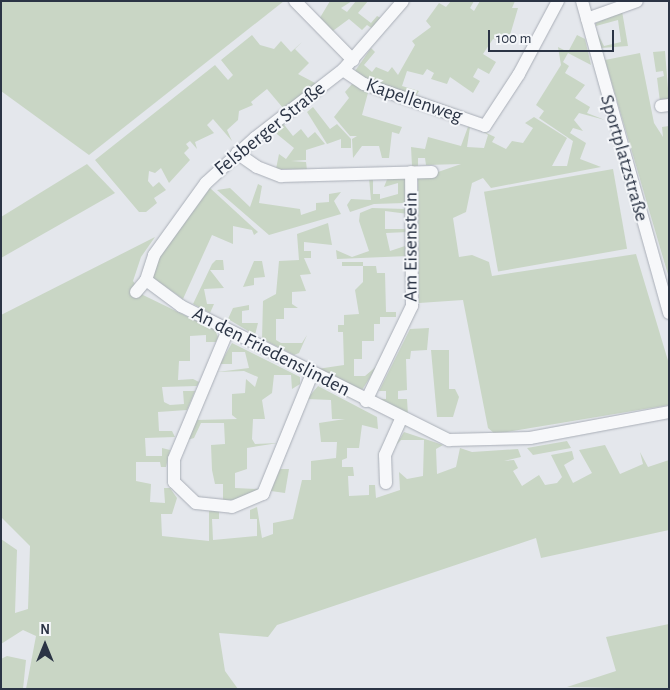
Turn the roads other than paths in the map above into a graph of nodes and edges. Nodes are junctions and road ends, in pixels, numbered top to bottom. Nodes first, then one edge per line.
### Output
1 (295, 1) edge
2 (403, 1) edge
3 (558, 1) edge
4 (582, 1) edge
5 (637, 1) edge
6 (587, 19) junction
7 (353, 60) junction
8 (342, 70) junction
9 (237, 152) junction
10 (411, 172) junction
11 (432, 172) dead end
12 (146, 280) junction
13 (665, 288) edge
14 (136, 292) dead end
15 (669, 313) edge
16 (228, 330) junction
17 (312, 374) junction
18 (366, 401) junction
19 (669, 412) edge
20 (400, 419) junction
21 (386, 483) dead end

1 - 7 street
2 - 7 street, Felsberger Straße
3 - 8 street, Kapellenweg
4 - 6 street, Sportplatzstraße
5 - 6 street
6 - 13 street, Sportplatzstraße
7 - 8 street, Felsberger Straße
8 - 9 street, Felsberger Straße
9 - 10 street, Am Eisenstein
9 - 12 street, Felsberger Straße
10 - 11 street, Am Eisenstein
10 - 18 street, Am Eisenstein
12 - 14 street, Felsberger Straße
12 - 16 street, An den Friedenslinden
13 - 15 street, Sportplatzstraße
16 - 17 street, An den Friedenslinden
16 - 17 street
17 - 18 street, An den Friedenslinden
18 - 20 street, An den Friedenslinden
19 - 20 street, An den Friedenslinden
20 - 21 street

